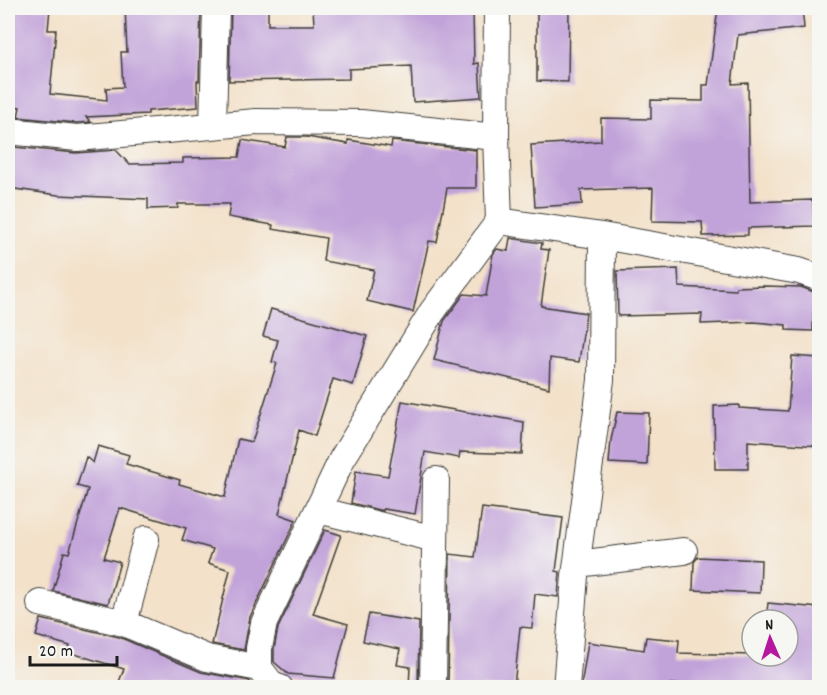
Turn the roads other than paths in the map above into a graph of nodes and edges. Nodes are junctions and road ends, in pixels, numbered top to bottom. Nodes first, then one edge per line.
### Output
1 (216, 8) edge
2 (497, 8) edge
3 (213, 126) junction
4 (8, 130) edge
5 (496, 137) junction
6 (499, 221) junction
7 (602, 236) junction
8 (819, 278) edge
9 (436, 480) dead end
10 (318, 510) junction
11 (146, 539) dead end
12 (435, 539) junction
13 (684, 551) dead end
14 (577, 564) junction
15 (40, 603) dead end
16 (124, 623) junction
17 (271, 682) edge
18 (433, 687) edge
19 (566, 687) edge

1 - 3 street
2 - 5 street
3 - 4 street
3 - 5 street
5 - 6 street
6 - 7 street
6 - 10 street
7 - 8 street
7 - 14 street
9 - 12 street
10 - 12 street
10 - 17 street
11 - 16 street
12 - 18 street
13 - 14 street
14 - 19 street
15 - 16 street
16 - 17 street

